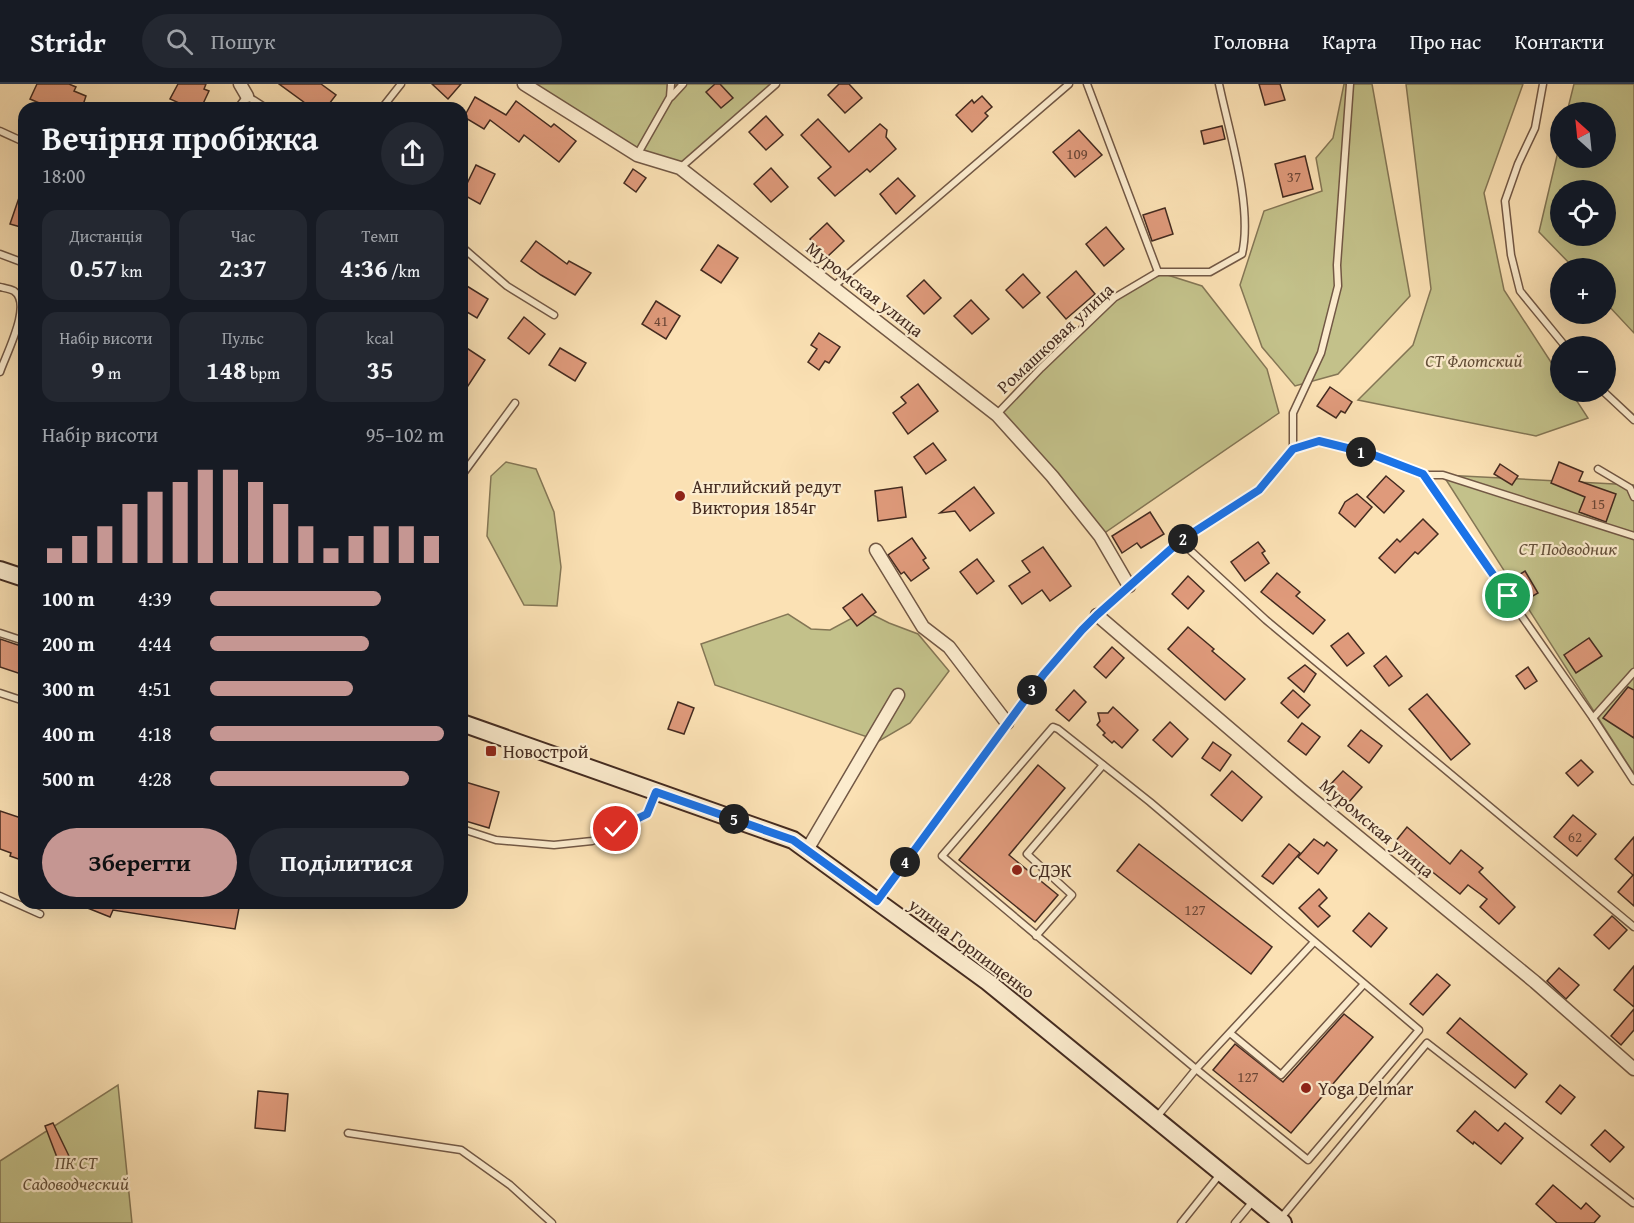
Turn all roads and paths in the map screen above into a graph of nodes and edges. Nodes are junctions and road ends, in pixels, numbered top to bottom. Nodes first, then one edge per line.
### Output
1 (240, 84) edge
2 (401, 84) edge
3 (524, 84) edge
4 (671, 84) edge
5 (683, 84) edge
6 (776, 84) edge
7 (1069, 84) edge
8 (1088, 84) edge
9 (1219, 84) edge
10 (1350, 84) edge
11 (1543, 84) edge
12 (248, 96) junction
13 (670, 97) junction
14 (243, 102) edge
15 (257, 102) edge
16 (387, 102) edge
17 (0, 131) edge
18 (18, 139) edge
19 (637, 155) junction
20 (680, 168) junction
21 (468, 252) edge
22 (0, 254) edge
23 (18, 261) edge
24 (1158, 272) junction
25 (0, 287) edge
26 (833, 287) junction
27 (18, 297) edge
28 (554, 315) dead end
29 (18, 323) edge
30 (1557, 336) edge
31 (0, 372) edge
32 (1615, 402) edge
33 (515, 403) dead end
34 (997, 415) junction
35 (1634, 420) edge
36 (1293, 449) junction
37 (468, 467) edge
38 (1598, 469) dead end
39 (1423, 474) junction
40 (1634, 497) edge
41 (1634, 536) edge
42 (1180, 541) junction
43 (876, 550) dead end
44 (0, 570) edge
45 (18, 576) edge
46 (1129, 586) junction
47 (1097, 615) junction
48 (0, 633) edge
49 (18, 639) edge
50 (1634, 672) edge
51 (0, 693) edge
52 (897, 695) dead end
53 (18, 699) edge
54 (1593, 718) junction
55 (1007, 723) junction
56 (468, 725) edge
57 (1103, 765) junction
58 (1634, 781) edge
59 (656, 792) junction
60 (468, 831) edge
61 (807, 850) junction
62 (0, 896) edge
63 (877, 901) junction
64 (18, 904) edge
65 (29, 909) edge
66 (40, 914) dead end
67 (1634, 927) edge
68 (1036, 936) junction
69 (1314, 942) junction
70 (1364, 984) junction
71 (1230, 1033) junction
72 (1632, 1063) edge
73 (1196, 1070) junction
74 (1156, 1119) junction
75 (348, 1133) dead end
76 (1222, 1173) junction
77 (1254, 1199) junction
78 (1633, 1203) edge
79 (1282, 1221) edge
80 (552, 1223) edge
81 (1181, 1223) edge
82 (1234, 1223) edge

1 - 12 street
2 - 16 lane
3 - 19 street, Муромская улица
4 - 13 lane
5 - 13 lane
6 - 20 lane
7 - 26 lane
8 - 24 lane
9 - 24 lane
10 - 36 lane
11 - 30 lane
12 - 14 lane
12 - 15 lane
13 - 19 lane
17 - 18 lane
19 - 20 street, Муромская улица
20 - 26 street, Муромская улица
21 - 28 lane
22 - 23 lane
24 - 34 lane, Ромашковая улица
25 - 27 lane
26 - 34 street, Муромская улица
29 - 31 lane
32 - 35 lane
33 - 37 lane
34 - 46 street, Муромская улица
36 - 39 lane
36 - 42 lane
38 - 40 lane
39 - 41 lane
39 - 54 lane
42 - 46 lane
42 - 67 lane
43 - 55 street
44 - 45 main road
46 - 47 lane
47 - 55 lane
47 - 72 street, Муромская улица
48 - 49 lane
50 - 54 lane
51 - 53 lane
52 - 61 street
54 - 58 lane
55 - 63 lane
56 - 59 main road, улица Горпищенко
57 - 68 lane
57 - 68 lane
57 - 69 lane
59 - 60 lane
59 - 61 main road, улица Горпищенко
61 - 63 main road, улица Горпищенко
62 - 64 lane
63 - 74 main road, улица Горпищенко
65 - 66 lane
68 - 73 lane
69 - 70 lane
69 - 71 lane
70 - 71 lane
70 - 73 lane
71 - 73 lane
73 - 74 lane
74 - 76 main road, улица Горпищенко
75 - 80 lane
76 - 77 main road, улица Горпищенко
76 - 81 lane
77 - 79 main road, улица Горпищенко
77 - 82 lane
78 - 79 lane

